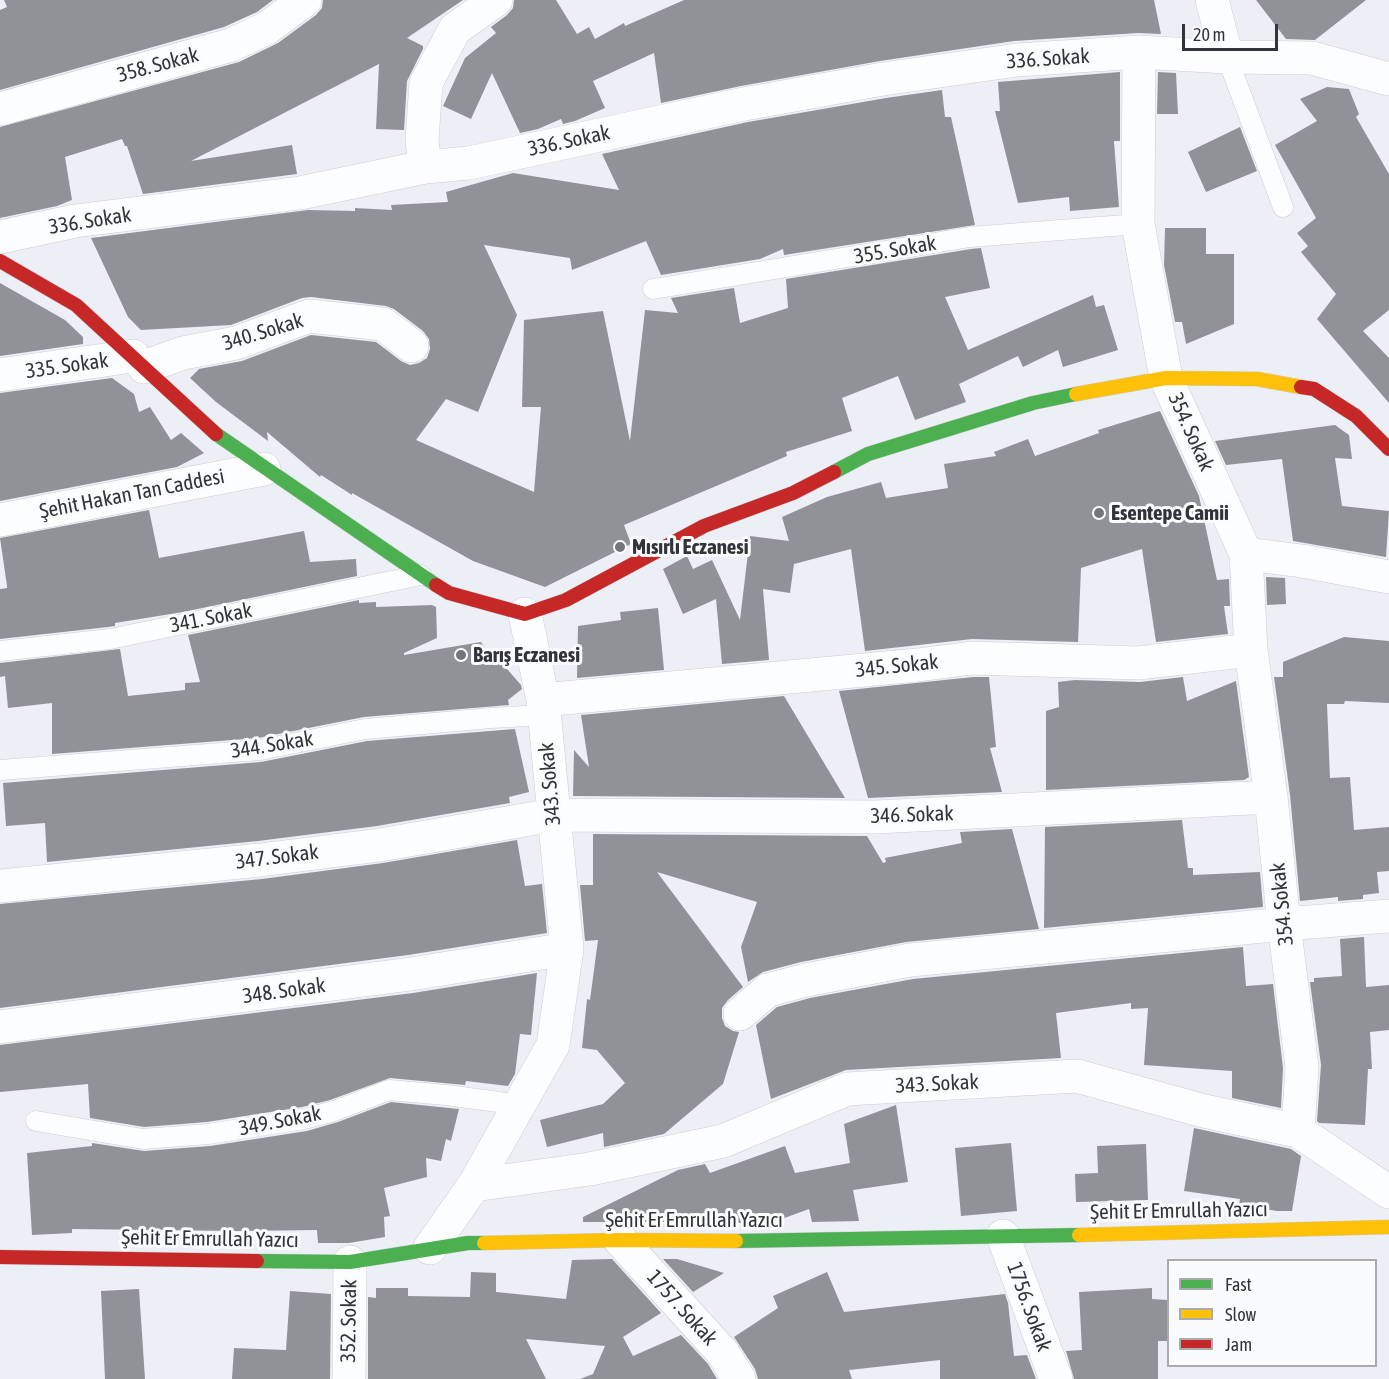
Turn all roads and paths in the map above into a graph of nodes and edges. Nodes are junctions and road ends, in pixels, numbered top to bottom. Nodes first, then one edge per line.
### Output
1 (305, 0) edge
2 (496, 0) edge
3 (1212, 0) edge
4 (1139, 52) junction
5 (1227, 57) junction
6 (1389, 79) edge
7 (0, 109) edge
8 (426, 167) junction
9 (1283, 207) dead end
10 (1138, 224) junction
11 (0, 237) edge
12 (0, 261) edge
13 (652, 289) dead end
14 (412, 346) dead end
15 (139, 361) junction
16 (0, 375) edge
17 (1166, 378) junction
18 (1389, 449) edge
19 (264, 469) junction
20 (0, 520) edge
21 (1246, 554) junction
22 (422, 575) junction
23 (1389, 577) edge
24 (525, 614) junction
25 (1251, 650) junction
26 (0, 651) edge
27 (543, 707) junction
28 (0, 770) edge
29 (1271, 797) junction
30 (553, 815) junction
31 (0, 886) edge
32 (1389, 916) edge
33 (1284, 924) junction
34 (567, 949) junction
35 (740, 1014) dead end
36 (0, 1028) edge
37 (521, 1105) junction
38 (36, 1121) dead end
39 (1298, 1131) junction
40 (474, 1185) junction
41 (1389, 1192) edge
42 (1389, 1227) edge
43 (1003, 1236) junction
44 (620, 1240) junction
45 (430, 1248) junction
46 (0, 1257) edge
47 (350, 1262) junction
48 (349, 1379) edge
49 (739, 1379) edge
50 (1056, 1379) edge

1 - 7 street, 358. Sokak
2 - 8 street
3 - 5 street
4 - 5 street
4 - 8 street, 336. Sokak
4 - 10 street, 354. Sokak
5 - 6 street
5 - 9 lane
8 - 11 street, 336. Sokak
10 - 13 lane, 355. Sokak
10 - 17 street, 354. Sokak
12 - 15 street
14 - 15 street, 340. Sokak
15 - 16 street, 335. Sokak
15 - 19 street
17 - 18 street
17 - 21 street, 354. Sokak
17 - 24 street
19 - 20 street, Şehit Hakan Tan Caddesi
19 - 22 street
21 - 23 street
21 - 25 street, 354. Sokak
22 - 24 street
22 - 26 lane, 341. Sokak
24 - 27 street, 343. Sokak
25 - 27 street, 345. Sokak
25 - 29 street, 354. Sokak
27 - 28 lane, 344. Sokak
27 - 30 street, 343. Sokak
29 - 30 street, 346. Sokak
29 - 33 street, 354. Sokak
30 - 31 street, 347. Sokak
30 - 34 street, 343. Sokak
32 - 33 street
33 - 35 street
33 - 39 street, 354. Sokak
34 - 36 street, 348. Sokak
34 - 37 street, 343. Sokak
37 - 38 lane, 349. Sokak
37 - 40 street, 343. Sokak
39 - 40 street, 343. Sokak
39 - 41 street, 343. Sokak
40 - 45 street, 343. Sokak
42 - 43 street, Şehit Er Emrullah Yazıcı
43 - 44 street, Şehit Er Emrullah Yazıcı
43 - 50 street, 1756. Sokak
44 - 45 street, Şehit Er Emrullah Yazıcı
44 - 49 street, 1757. Sokak
45 - 47 street, Şehit Er Emrullah Yazıcı
46 - 47 street, Şehit Er Emrullah Yazıcı
47 - 48 street, 352. Sokak

